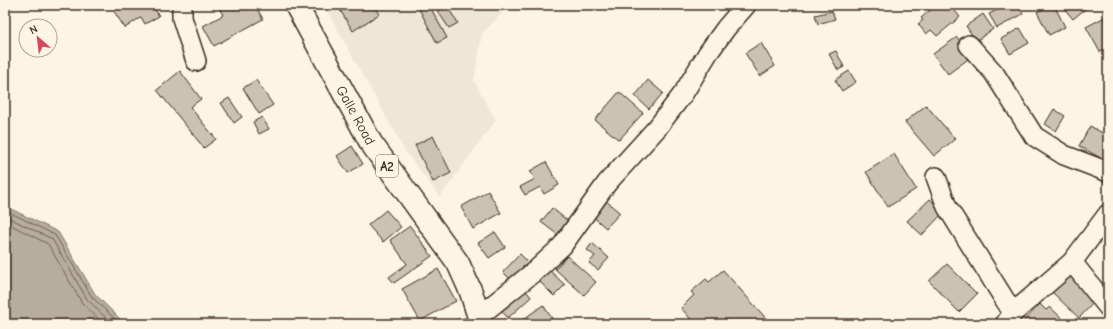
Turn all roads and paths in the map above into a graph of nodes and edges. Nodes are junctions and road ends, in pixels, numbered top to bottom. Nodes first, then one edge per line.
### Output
1 (182, 5) edge
2 (296, 5) edge
3 (746, 5) edge
4 (969, 45) dead end
5 (196, 61) dead end
6 (1108, 172) edge
7 (936, 176) dead end
8 (1108, 214) edge
9 (1072, 262) junction
10 (1108, 307) edge
11 (1009, 319) edge
12 (480, 320) edge

1 - 5 street
2 - 12 highway, Galle Road / A2
3 - 12 street
4 - 6 street
7 - 11 street
8 - 9 street
9 - 10 street
9 - 11 street

